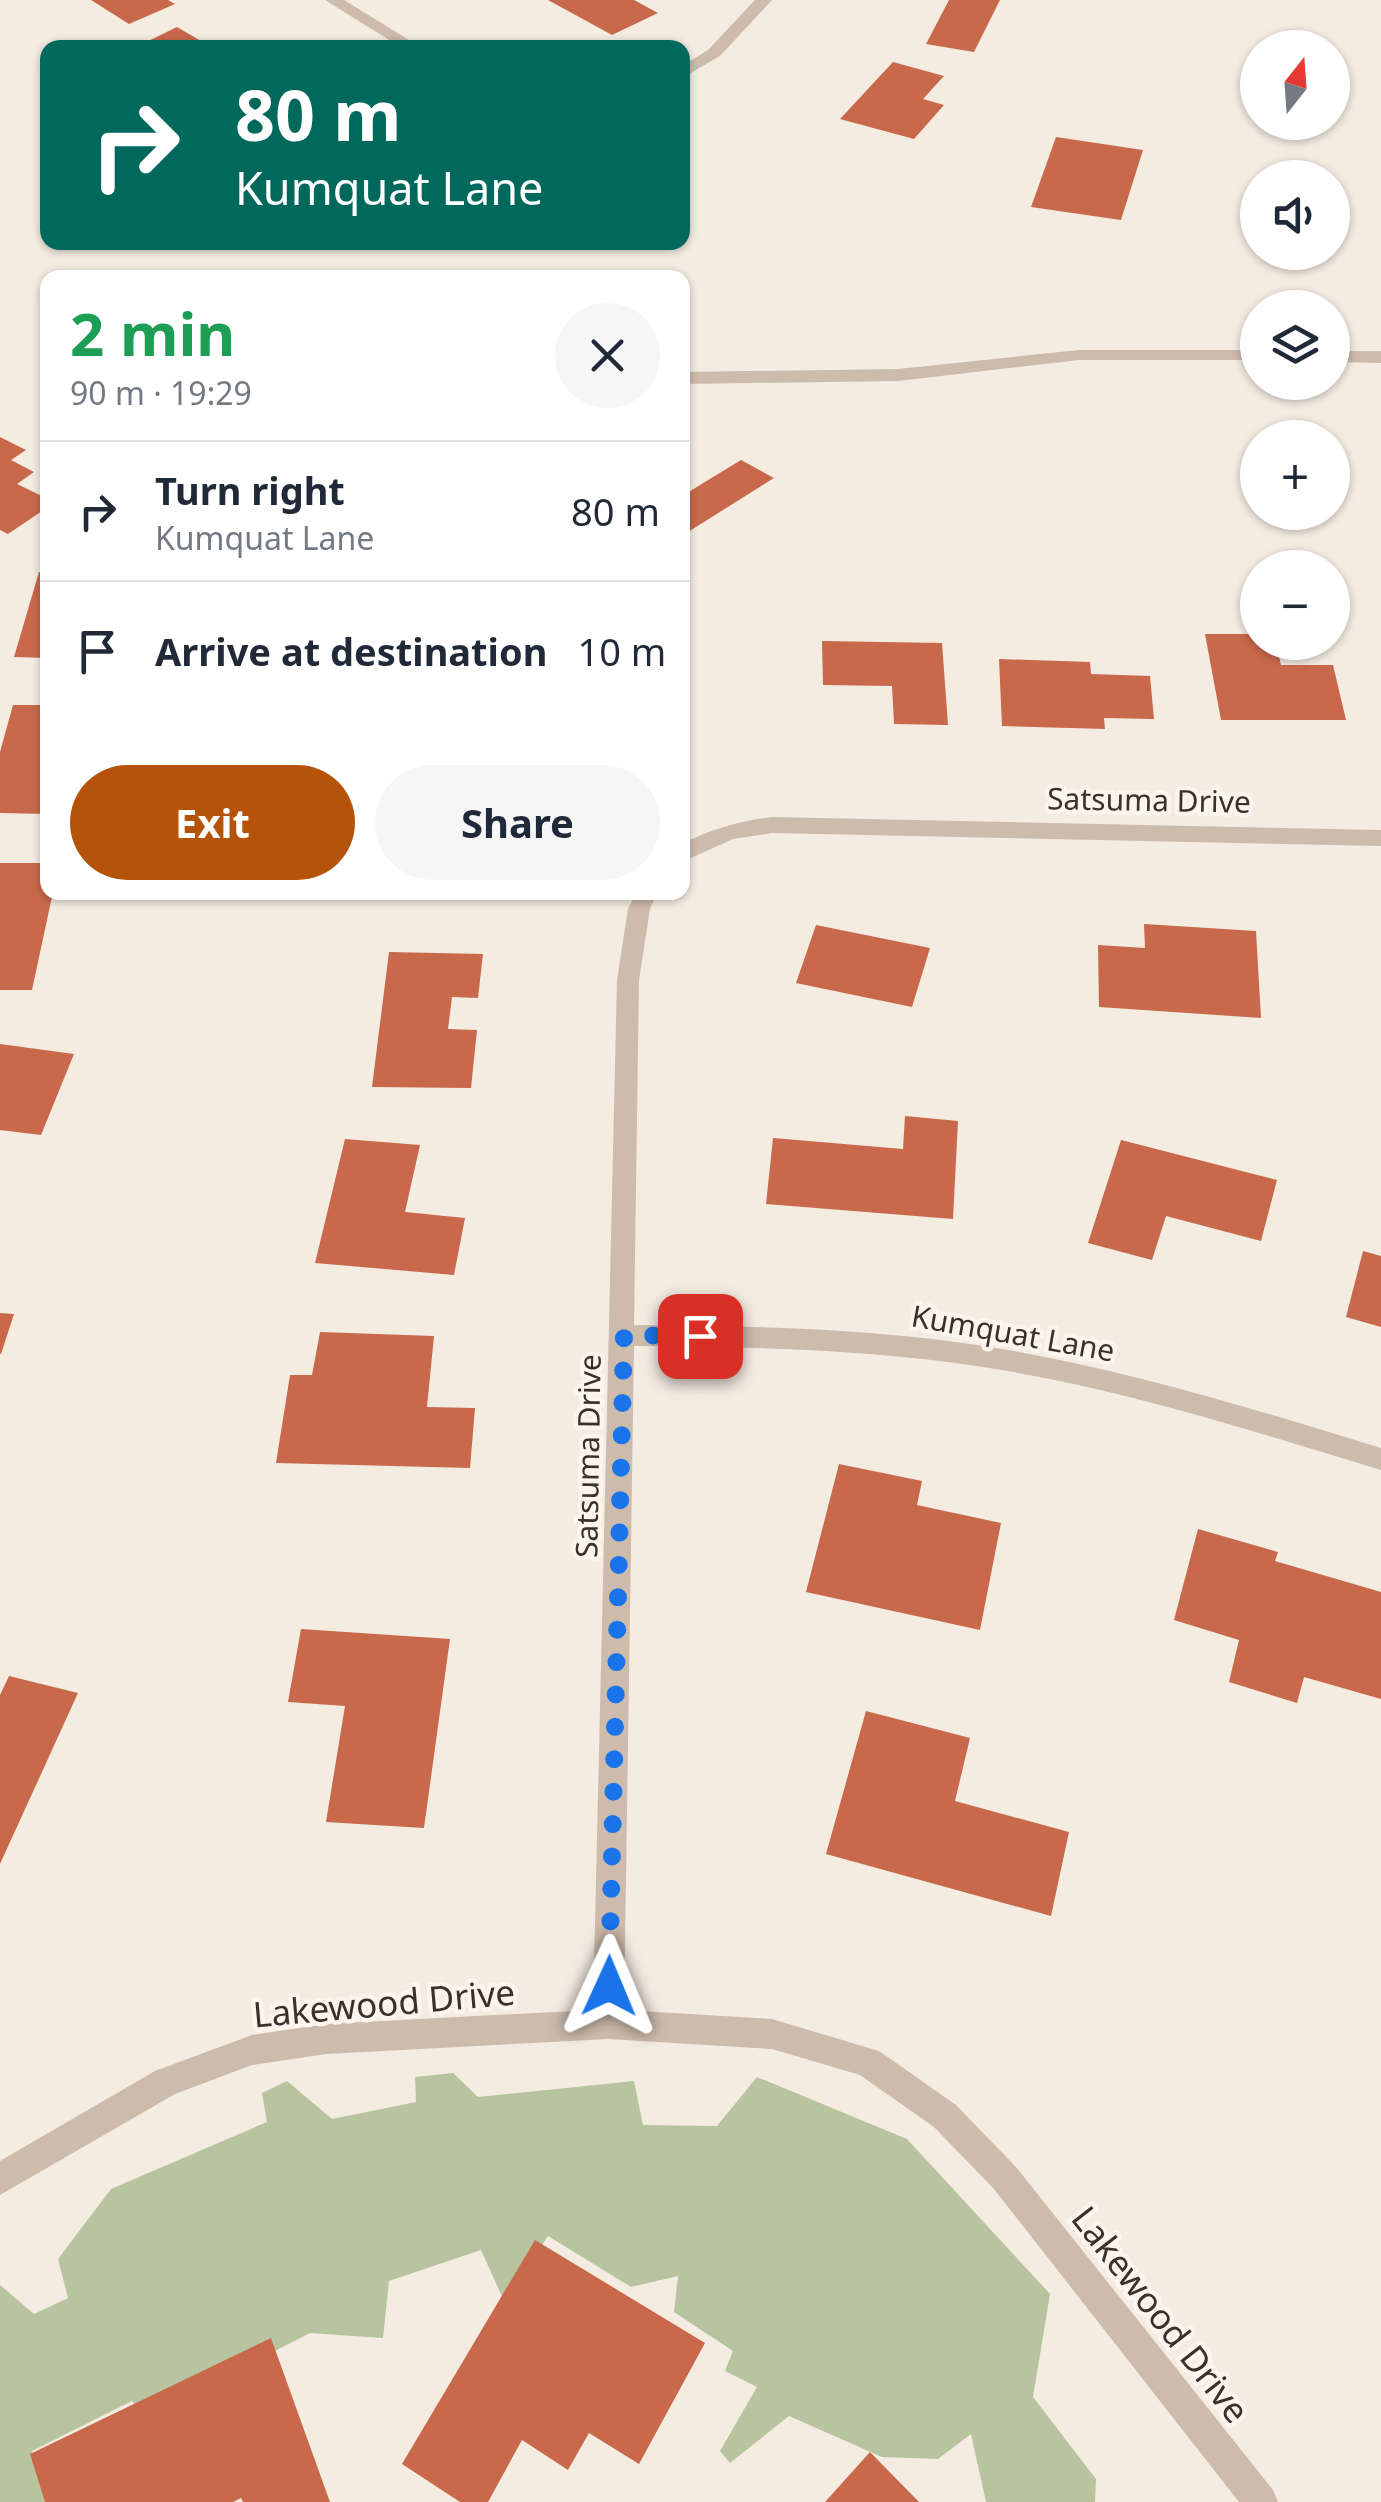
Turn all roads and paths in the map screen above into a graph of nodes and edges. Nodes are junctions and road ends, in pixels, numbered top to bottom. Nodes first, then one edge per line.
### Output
1 (333, 0) edge
2 (764, 0) edge
3 (400, 40) edge
4 (690, 68) edge
5 (1240, 356) edge
6 (1350, 356) edge
7 (1381, 357) edge
8 (690, 378) edge
9 (1381, 838) edge
10 (690, 849) edge
11 (643, 900) edge
12 (624, 1335) junction
13 (1381, 1460) edge
14 (608, 2024) junction
15 (0, 2179) edge
16 (1261, 2502) edge

1 - 3 street
2 - 4 street
5 - 8 street
6 - 7 street
9 - 10 street, Satsuma Drive
11 - 12 street, Satsuma Drive
12 - 13 street, Kumquat Lane
12 - 14 street, Satsuma Drive
14 - 15 street, Lakewood Drive
14 - 16 street, Lakewood Drive

